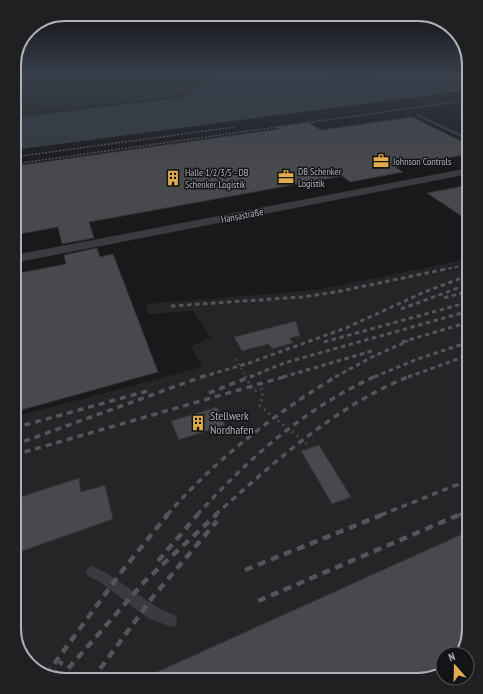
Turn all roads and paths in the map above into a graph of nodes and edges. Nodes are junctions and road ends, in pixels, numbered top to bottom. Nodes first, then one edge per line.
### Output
1 (87, 106) edge
2 (21, 114) edge
3 (418, 115) dead end
4 (462, 137) edge
5 (462, 172) edge
6 (21, 258) edge
7 (236, 359) dead end
8 (306, 444) dead end
9 (92, 572) dead end
10 (171, 620) dead end

1 - 2 path
3 - 4 lane
5 - 6 street, Hansastraße
7 - 8 path
9 - 10 lane

